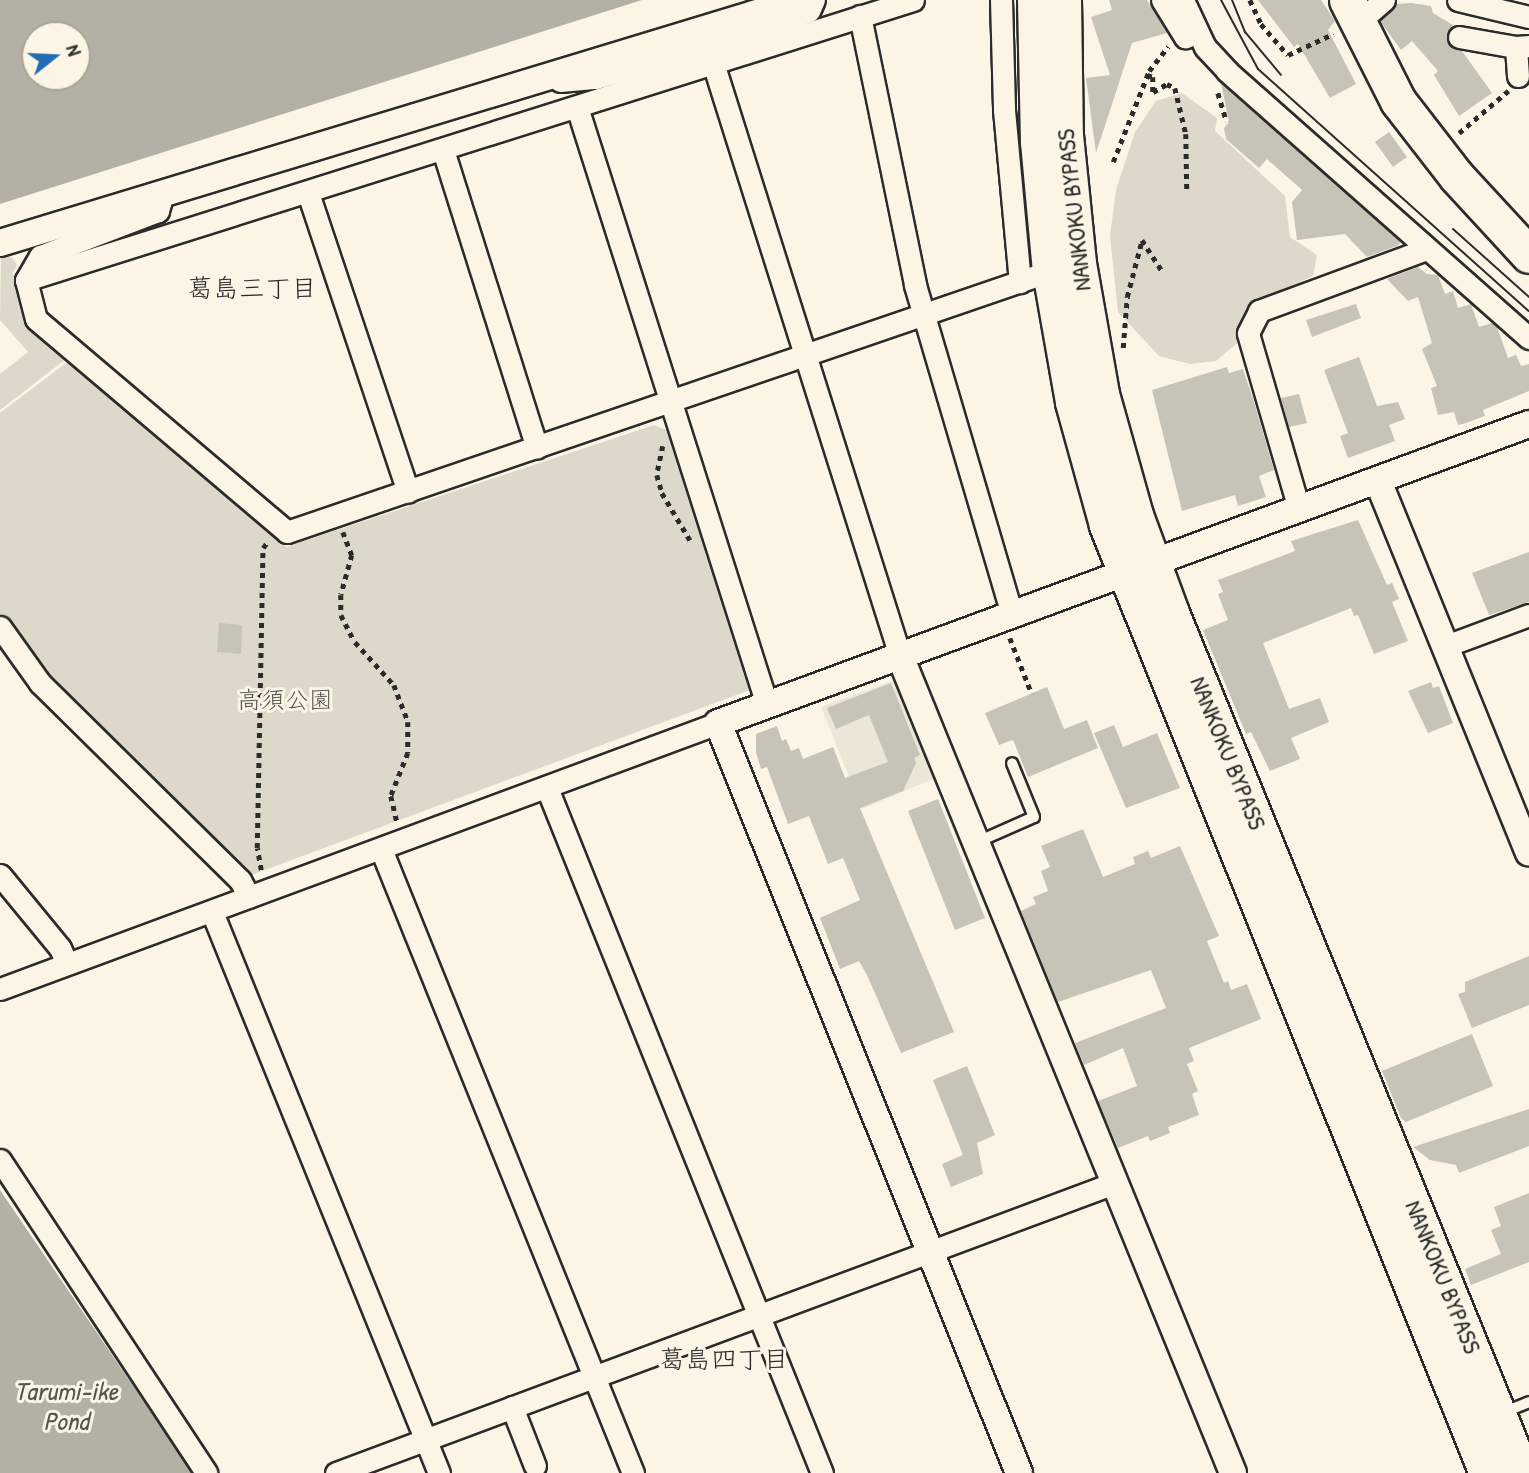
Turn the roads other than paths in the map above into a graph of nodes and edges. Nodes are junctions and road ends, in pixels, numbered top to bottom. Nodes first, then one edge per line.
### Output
1 (800, 0) edge
2 (814, 0) edge
3 (913, 0) edge
4 (1001, 0) edge
5 (1035, 0) edge
6 (1063, 0) edge
7 (1162, 0) edge
8 (1183, 0) edge
9 (1458, 0) edge
10 (1360, 11) edge
11 (860, 16) junction
12 (1529, 17) edge
13 (1191, 35) junction
14 (1459, 37) dead end
15 (1522, 47) edge
16 (711, 55) junction
17 (1514, 80) road end
18 (526, 83) junction
19 (577, 107) junction
20 (443, 150) junction
21 (308, 192) junction
22 (163, 193) junction
23 (1523, 237) edge
24 (0, 243) edge
25 (1427, 249) junction
26 (1035, 276) junction
27 (26, 280) junction
28 (924, 315) junction
29 (1529, 338) edge
30 (805, 355) junction
31 (671, 404) junction
32 (1529, 424) edge
33 (537, 448) junction
34 (1378, 481) junction
35 (408, 492) junction
36 (1299, 509) junction
37 (1137, 567) junction
38 (1529, 615) edge
39 (1010, 624) junction
40 (0, 626) edge
41 (1443, 647) junction
42 (900, 656) junction
43 (767, 705) junction
44 (718, 723) junction
45 (1012, 763) dead end
46 (547, 788) junction
47 (975, 844) junction
48 (381, 849) junction
49 (1529, 852) edge
50 (0, 875) edge
51 (250, 897) junction
52 (212, 912) junction
53 (67, 964) junction
54 (0, 989) edge
55 (0, 1160) edge
56 (1114, 1183) junction
57 (928, 1254) junction
58 (759, 1315) junction
59 (594, 1376) junction
60 (512, 1407) junction
61 (1514, 1408) edge
62 (426, 1439) junction
63 (536, 1466) dead end
64 (366, 1468) edge
65 (206, 1473) edge
66 (335, 1473) edge
67 (439, 1473) edge
68 (633, 1473) edge
69 (822, 1473) edge
70 (1019, 1473) edge
71 (1233, 1473) edge
72 (1487, 1473) edge
73 (1522, 1473) edge

1 - 18 street
2 - 16 street
3 - 11 street
4 - 26 street
5 - 26 highway, NANKOKU BYPASS
6 - 37 highway, NANKOKU BYPASS
7 - 13 street
8 - 13 street
9 - 12 street
10 - 23 highway
11 - 16 street
11 - 28 street
13 - 25 street
14 - 15 street
15 - 17 street
16 - 18 street
16 - 19 street
16 - 30 street
18 - 22 street
19 - 20 street
19 - 31 street
20 - 21 street
20 - 33 street
21 - 27 street
21 - 35 street
22 - 24 street
22 - 27 street
25 - 29 street
25 - 36 street
26 - 28 street
26 - 37 highway, NANKOKU BYPASS
27 - 35 street
28 - 30 street
28 - 39 street
30 - 31 street
30 - 42 street
31 - 33 street
31 - 43 street
32 - 34 street
33 - 35 street
34 - 36 street
34 - 41 street
36 - 37 street
37 - 39 street
37 - 61 highway, NANKOKU BYPASS
37 - 72 highway, NANKOKU BYPASS
38 - 41 street
39 - 42 street
40 - 51 street
41 - 49 street
42 - 43 street
42 - 47 street
43 - 44 street
44 - 46 street
44 - 57 street
45 - 47 lane
46 - 48 street
46 - 58 street
47 - 56 street
48 - 51 street
48 - 59 street
50 - 53 street
51 - 52 street
52 - 53 street
52 - 62 street
53 - 54 street
55 - 65 street
56 - 57 street
56 - 71 street
57 - 58 street
57 - 70 street
58 - 59 street
58 - 69 street
59 - 60 street
59 - 68 street
60 - 62 street
60 - 63 street
61 - 73 highway, NANKOKU BYPASS
62 - 64 street
62 - 67 street
64 - 66 street

